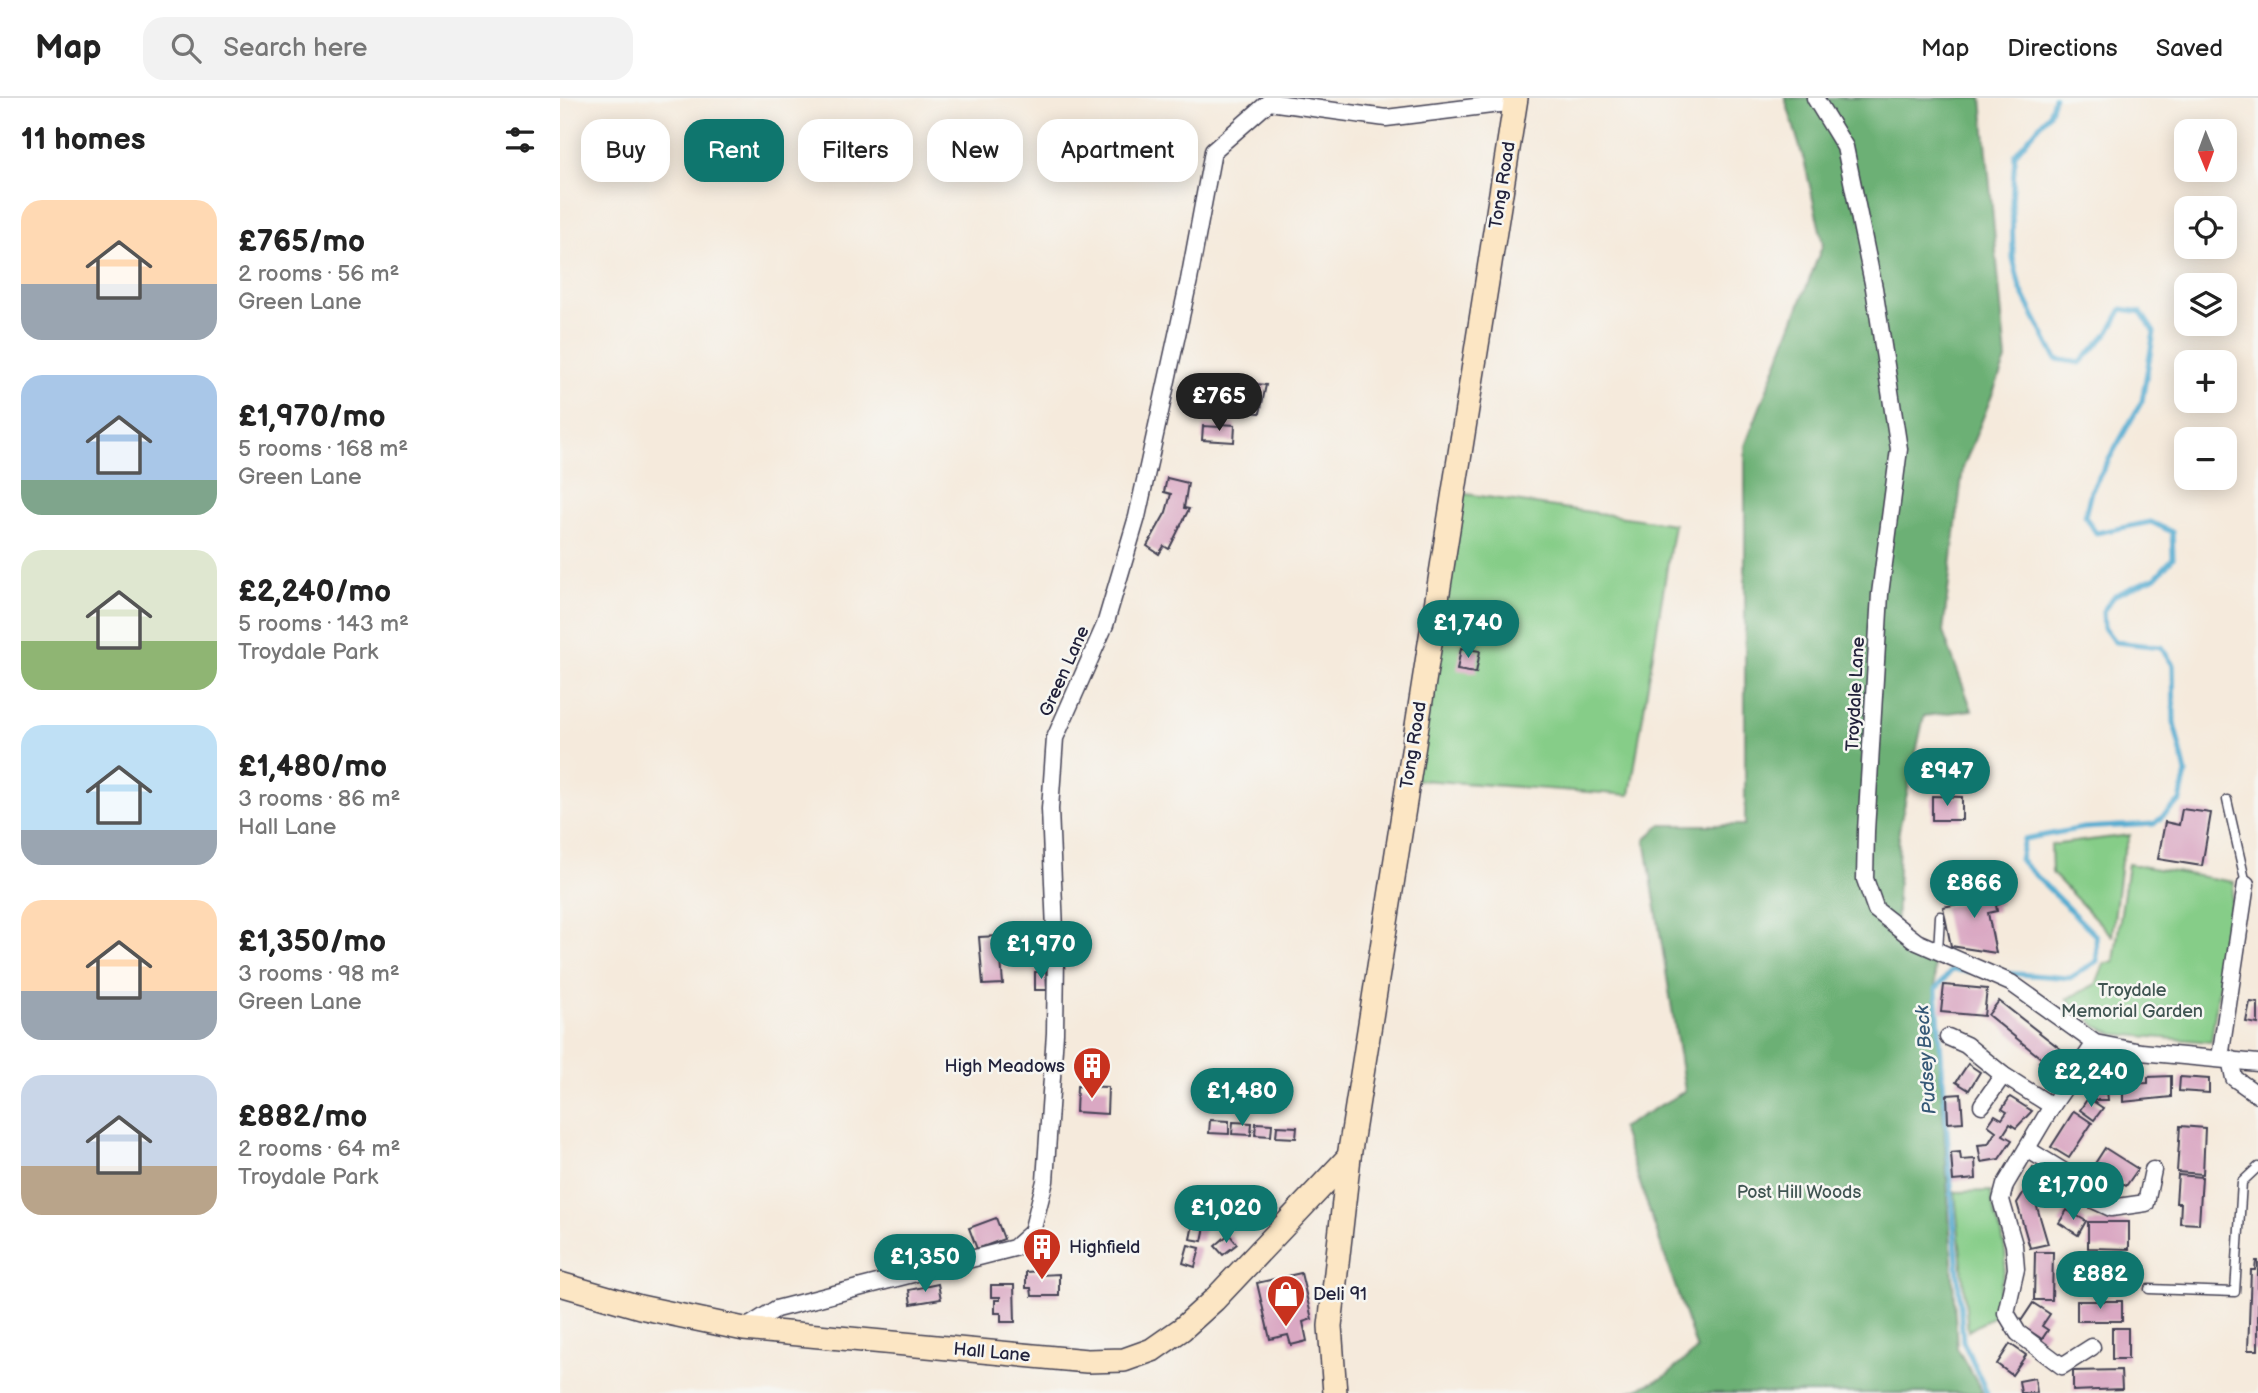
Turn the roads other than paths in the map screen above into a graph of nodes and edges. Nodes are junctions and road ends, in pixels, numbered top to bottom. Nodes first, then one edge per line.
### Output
1 (1815, 98) edge
2 (1516, 100) edge
3 (2227, 800) dead end
4 (2246, 884) joint
5 (2250, 913) edge
6 (1940, 916) dead end
7 (1943, 954) junction
8 (1948, 1037) dead end
9 (2095, 1044) junction
10 (2225, 1058) junction
11 (2258, 1063) edge
12 (2003, 1075) junction
13 (2258, 1095) edge
14 (1982, 1105) dead end
15 (2052, 1106) junction
16 (2027, 1149) junction
17 (1349, 1157) junction
18 (2258, 1167) edge
19 (2154, 1170) dead end
20 (560, 1284) edge
21 (2149, 1289) dead end
22 (744, 1329) junction
23 (2092, 1347) dead end
24 (2062, 1366) junction
25 (2059, 1384) dead end
26 (1335, 1393) edge

1 - 7 street, Troydale Lane
2 - 17 street, Tong Road
2 - 22 street, Green Lane
3 - 4 lane
4 - 5 street
5 - 10 street
6 - 7 lane
7 - 9 street, Troydale Lane
8 - 12 street
9 - 10 street, Troydale Lane
9 - 15 street
10 - 11 street, Troydale Lane
10 - 13 street
12 - 14 street
12 - 15 street
15 - 16 street
16 - 19 street
16 - 24 street
17 - 22 street, Hall Lane
17 - 26 street, Tong Road
18 - 21 lane
20 - 22 street, Hall Lane
23 - 24 street
24 - 25 street

